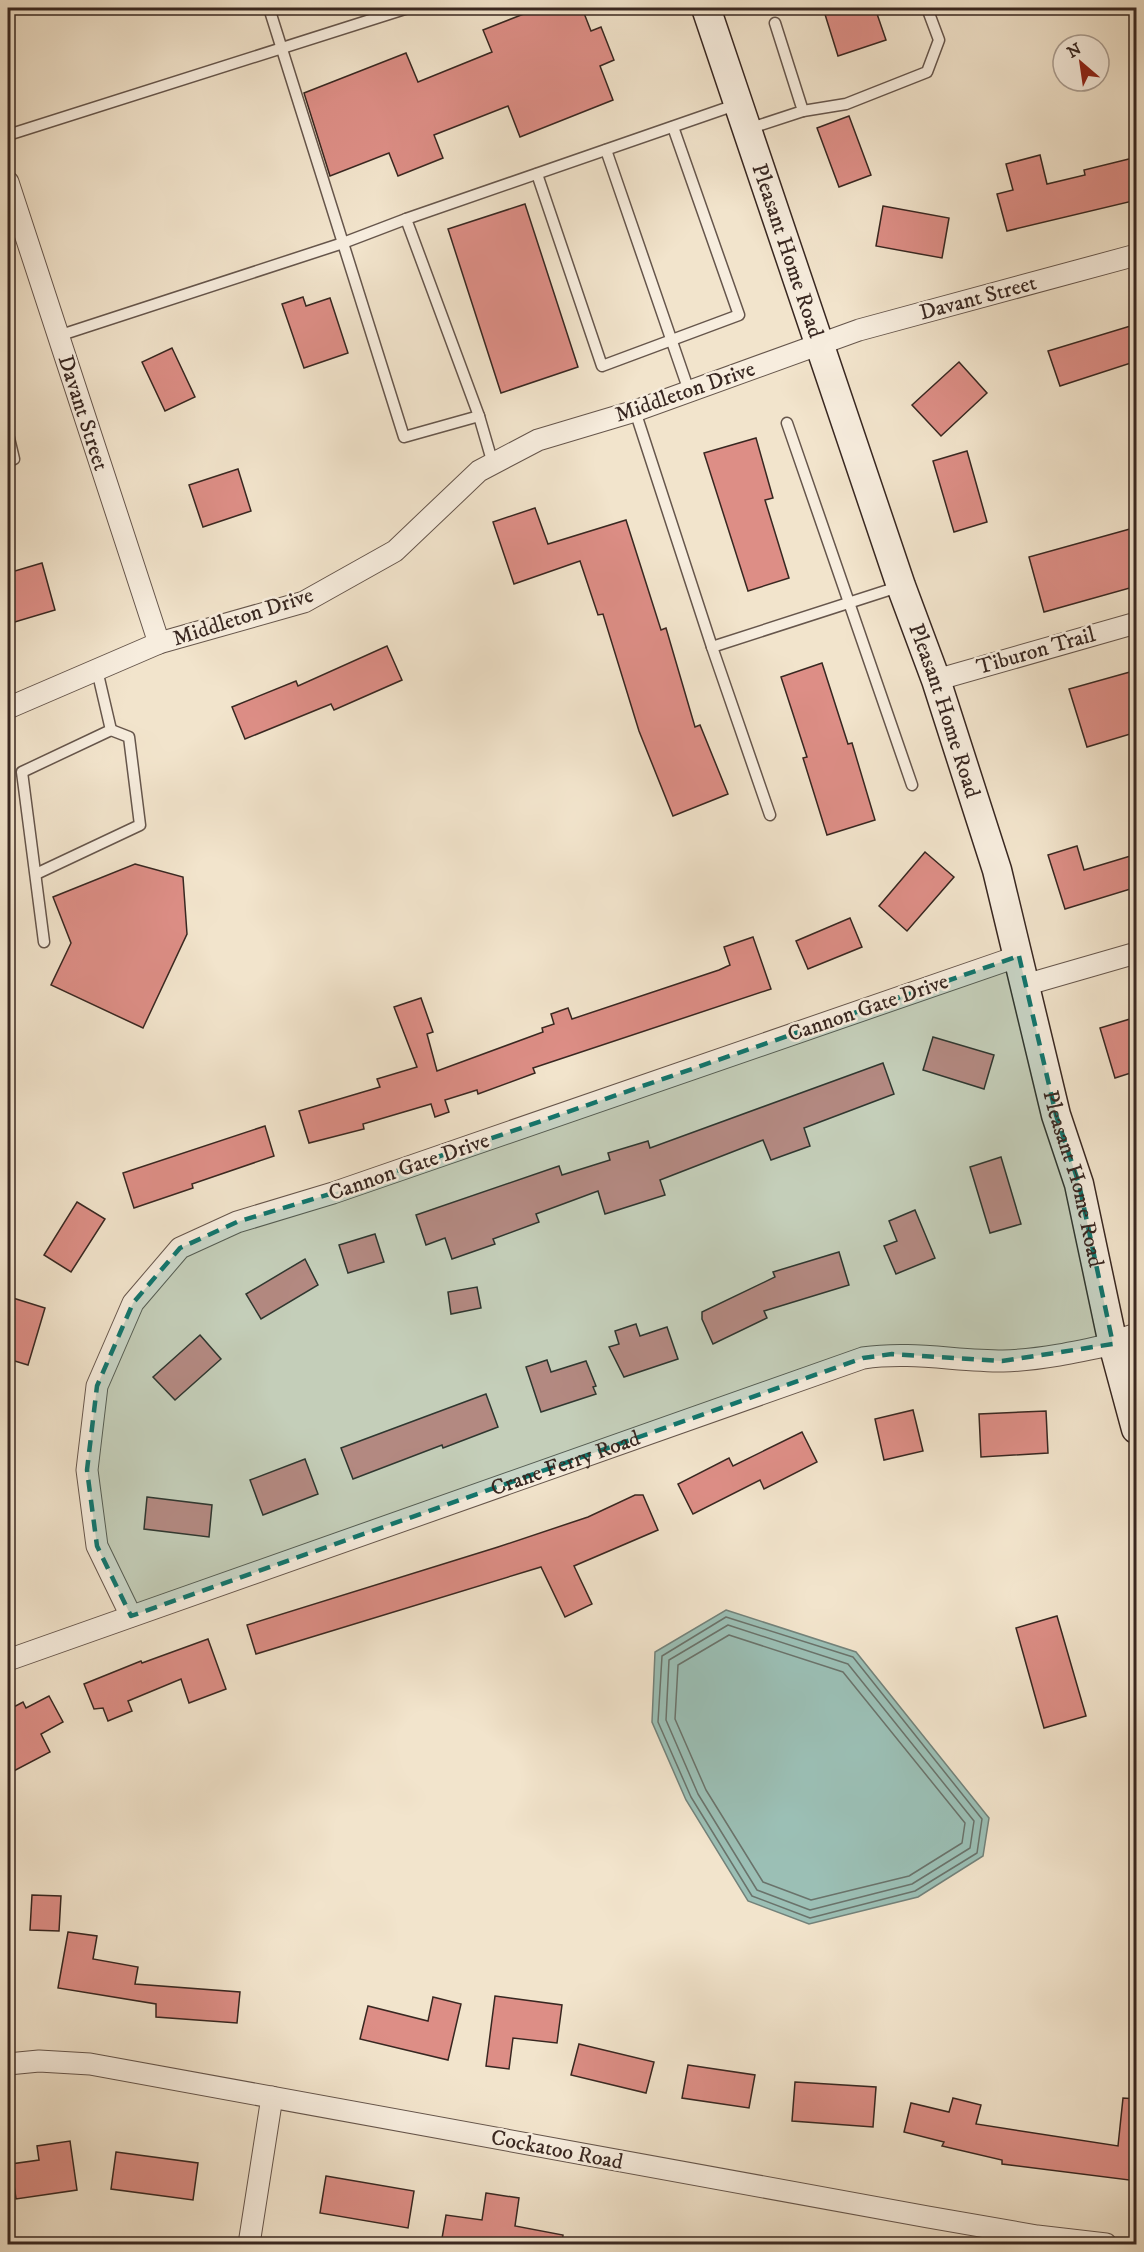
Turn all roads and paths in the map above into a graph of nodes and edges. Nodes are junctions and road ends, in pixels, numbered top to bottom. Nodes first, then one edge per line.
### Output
1 (269, 8) edge
2 (408, 8) edge
3 (706, 8) edge
4 (927, 8) edge
5 (775, 23) dead end
6 (282, 48) junction
7 (803, 111) junction
8 (744, 116) junction
9 (673, 127) junction
10 (8, 135) edge
11 (606, 150) junction
12 (537, 174) junction
13 (8, 182) edge
14 (406, 219) junction
15 (343, 243) junction
16 (1137, 255) edge
17 (58, 336) junction
18 (672, 342) junction
19 (821, 344) junction
20 (689, 392) junction
21 (635, 411) junction
22 (479, 416) junction
23 (787, 423) dead end
24 (8, 434) edge
25 (8, 461) edge
26 (493, 464) junction
27 (902, 586) junction
28 (849, 604) junction
29 (1137, 623) edge
30 (159, 643) junction
31 (712, 647) junction
32 (97, 670) junction
33 (936, 680) junction
34 (8, 708) edge
35 (111, 730) junction
36 (912, 785) dead end
37 (770, 815) dead end
38 (36, 874) junction
39 (44, 942) dead end
40 (1137, 953) edge
41 (1019, 956) junction
42 (1025, 985) junction
43 (1125, 1341) edge
44 (1137, 1429) edge
45 (132, 1616) junction
46 (8, 1660) edge
47 (8, 2064) edge
48 (272, 2097) junction
49 (249, 2244) edge
50 (1106, 2244) edge

1 - 6 lane
2 - 6 lane
3 - 8 main road, Pleasant Home Road
4 - 7 lane
5 - 7 lane
6 - 10 lane
6 - 15 lane
7 - 8 lane
8 - 9 lane
8 - 19 main road, Pleasant Home Road
9 - 11 lane
9 - 18 lane
11 - 12 lane
11 - 18 lane
12 - 14 lane
12 - 18 lane
13 - 17 street, Davant Street
14 - 15 lane
14 - 22 lane
15 - 17 lane
15 - 22 lane
16 - 19 street, Davant Street
17 - 30 street, Davant Street
18 - 20 lane
19 - 20 street, Middleton Drive
19 - 27 main road, Pleasant Home Road
20 - 21 street, Middleton Drive
21 - 26 street, Middleton Drive
21 - 31 lane
22 - 26 lane
23 - 28 lane
24 - 25 lane
26 - 30 street, Middleton Drive
27 - 28 lane
27 - 33 main road, Pleasant Home Road
28 - 31 lane
28 - 36 lane
29 - 33 street, Tiburon Trail
30 - 32 street, Middleton Drive
31 - 37 lane
32 - 34 street, Middleton Drive
32 - 35 lane
33 - 41 main road, Pleasant Home Road
35 - 38 lane
35 - 38 lane
38 - 39 lane
40 - 42 street
41 - 42 main road, Pleasant Home Road
41 - 45 street, Cannon Gate Drive
42 - 43 main road, Pleasant Home Road
43 - 44 main road, Pleasant Home Road
43 - 45 street, Crane Ferry Road
45 - 46 street, Crane Ferry Road
47 - 48 street, Cockatoo Road
48 - 49 street
48 - 50 street, Cockatoo Road

